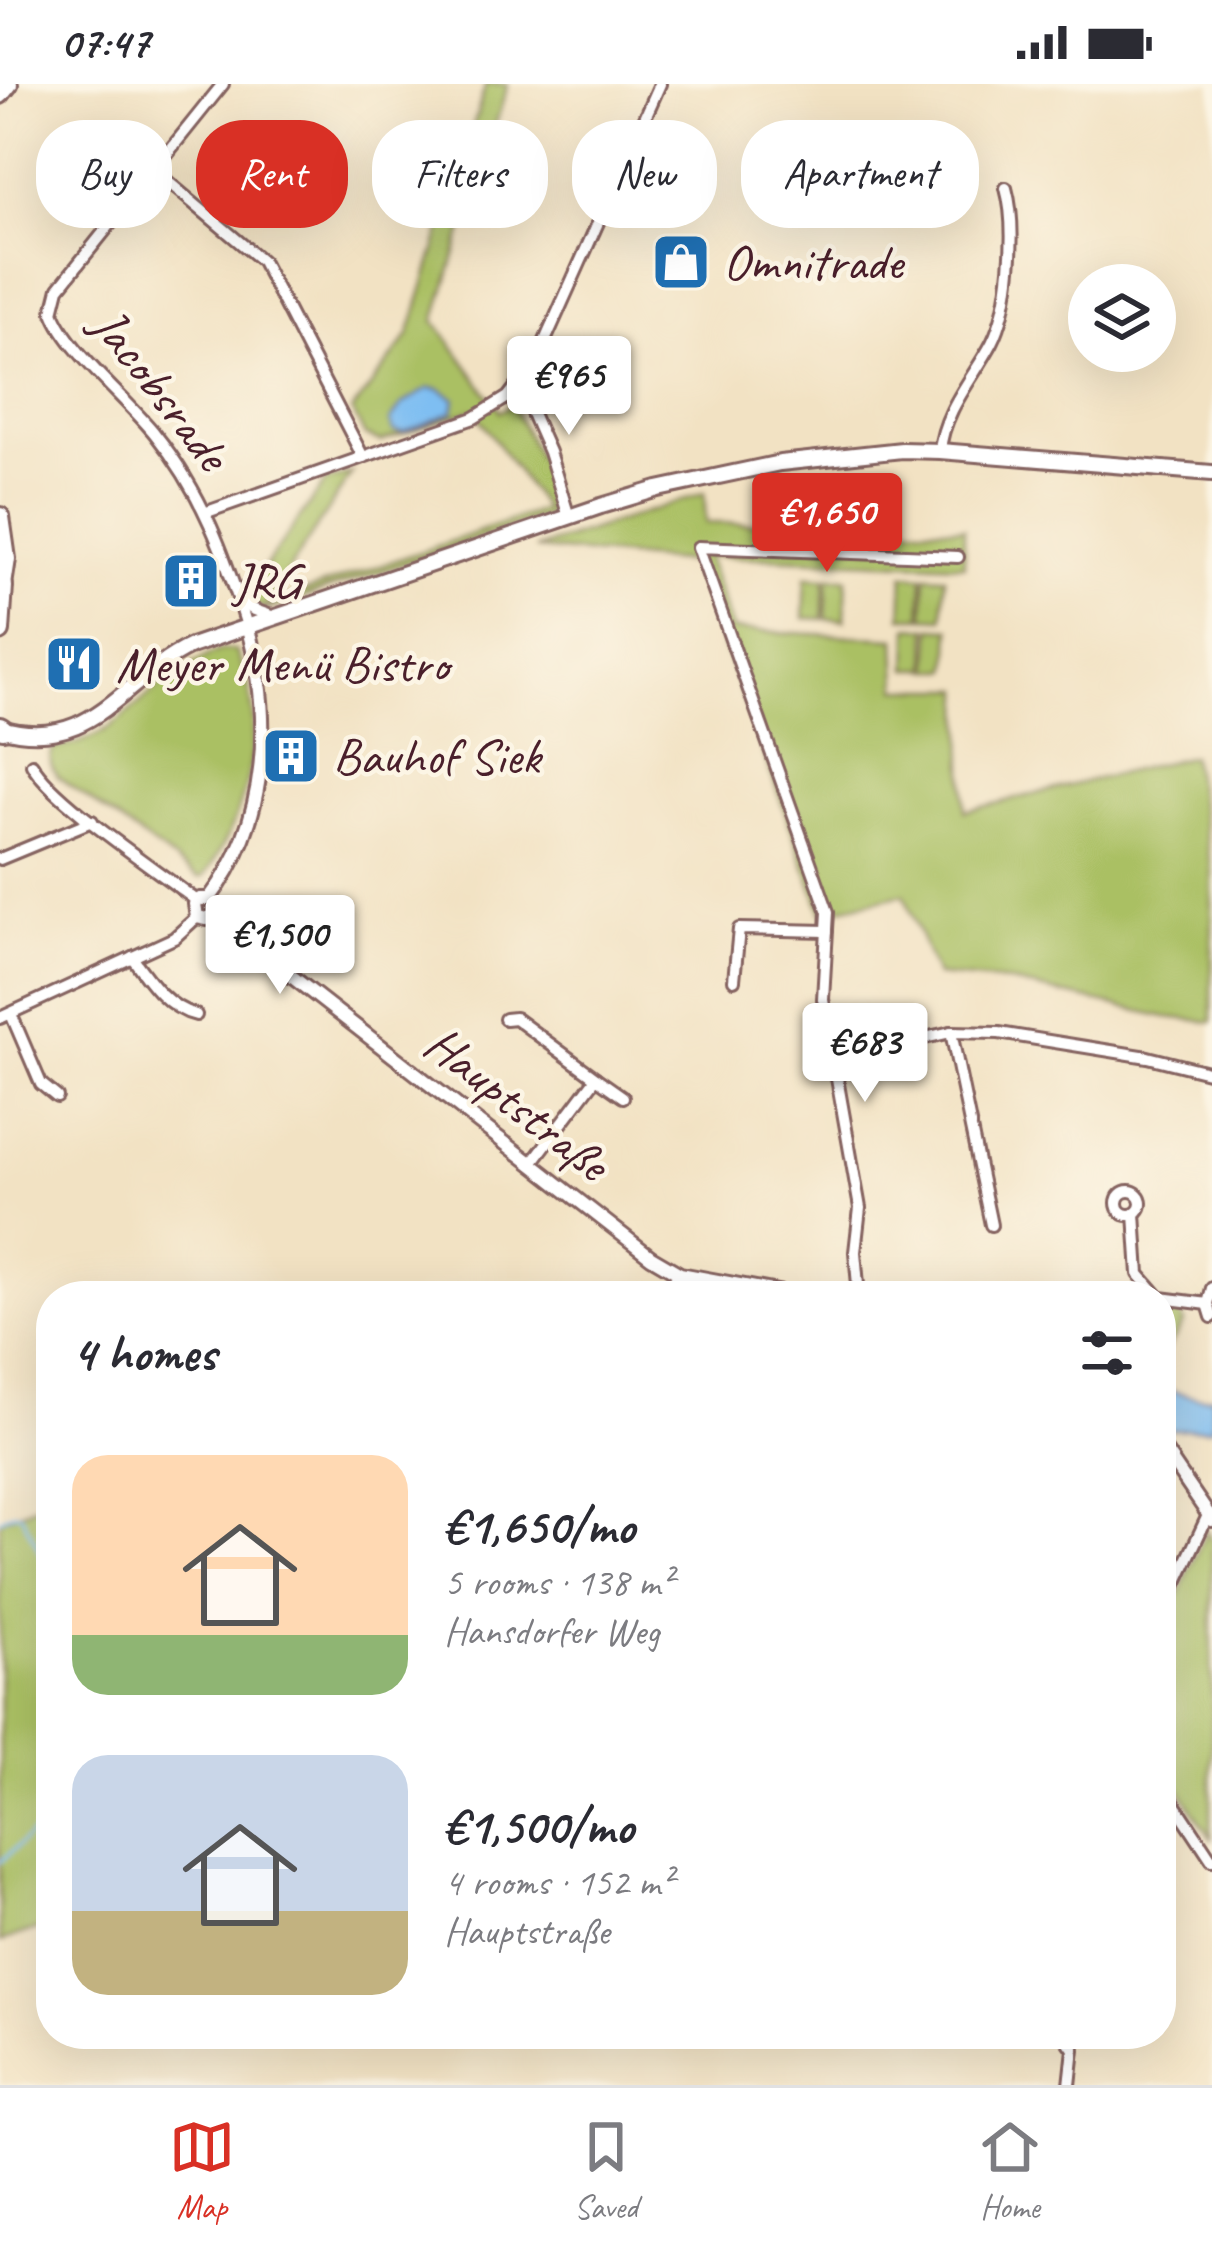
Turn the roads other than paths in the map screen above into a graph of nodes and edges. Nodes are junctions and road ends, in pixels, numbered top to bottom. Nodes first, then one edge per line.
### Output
1 (8, 84) edge
2 (223, 84) edge
3 (660, 84) edge
4 (0, 94) edge
5 (172, 148) edge
6 (172, 185) edge
7 (1006, 188) dead end
8 (107, 228) edge
9 (520, 386) junction
10 (940, 451) junction
11 (363, 457) junction
12 (1212, 473) edge
13 (207, 512) junction
14 (0, 517) edge
15 (569, 517) junction
16 (958, 557) dead end
17 (2, 592) edge
18 (237, 594) junction
19 (274, 617) junction
20 (247, 626) junction
21 (0, 632) edge
22 (1, 728) edge
23 (32, 764) dead end
24 (92, 821) junction
25 (0, 859) edge
26 (203, 900) junction
27 (214, 915) junction
28 (197, 916) junction
29 (827, 931) junction
30 (132, 957) junction
31 (734, 980) dead end
32 (5, 1016) edge
33 (196, 1016) dead end
34 (505, 1019) dead end
35 (951, 1032) junction
36 (833, 1059) junction
37 (1212, 1073) edge
38 (596, 1078) junction
39 (57, 1096) dead end
40 (623, 1097) dead end
41 (531, 1164) junction
42 (1135, 1214) dead end
43 (992, 1225) dead end
44 (680, 1274) junction
45 (674, 1281) edge
46 (718, 1281) edge
47 (858, 1281) edge
48 (1145, 1281) edge
49 (1212, 1288) edge
50 (1176, 1301) edge
51 (1210, 1310) edge
52 (1176, 1466) edge
53 (1210, 1513) edge
54 (1176, 1582) edge
55 (1176, 1806) edge
56 (1212, 1860) edge
57 (1074, 2049) edge
58 (1070, 2085) edge

1 - 4 highway
2 - 5 street, Jacobsrade
3 - 9 street, Jacobsrade
6 - 11 street
7 - 10 street
8 - 13 street, Jacobsrade
9 - 11 street, Jacobsrade
9 - 15 street
10 - 12 main road
10 - 15 main road
11 - 13 street, Jacobsrade
13 - 18 street, Jacobsrade
14 - 17 highway
15 - 19 main road
16 - 29 street
17 - 21 highway
18 - 19 street
18 - 20 street, Jacobsrade
19 - 20 main road
20 - 22 main road
20 - 26 street
23 - 24 street
24 - 25 street
24 - 26 street
26 - 27 street
26 - 28 street
27 - 28 street
27 - 41 street, Hauptstraße
28 - 30 street
29 - 31 street
29 - 36 street
30 - 32 street
30 - 33 street
32 - 39 street
34 - 38 street
35 - 36 street
35 - 37 street
35 - 43 street
36 - 47 street
38 - 40 street
38 - 41 street
41 - 44 street, Hauptstraße
42 - 48 street
44 - 45 street
44 - 46 street, Hauptstraße
49 - 51 street
50 - 51 street
52 - 53 street
53 - 54 street
55 - 56 street
57 - 58 street

